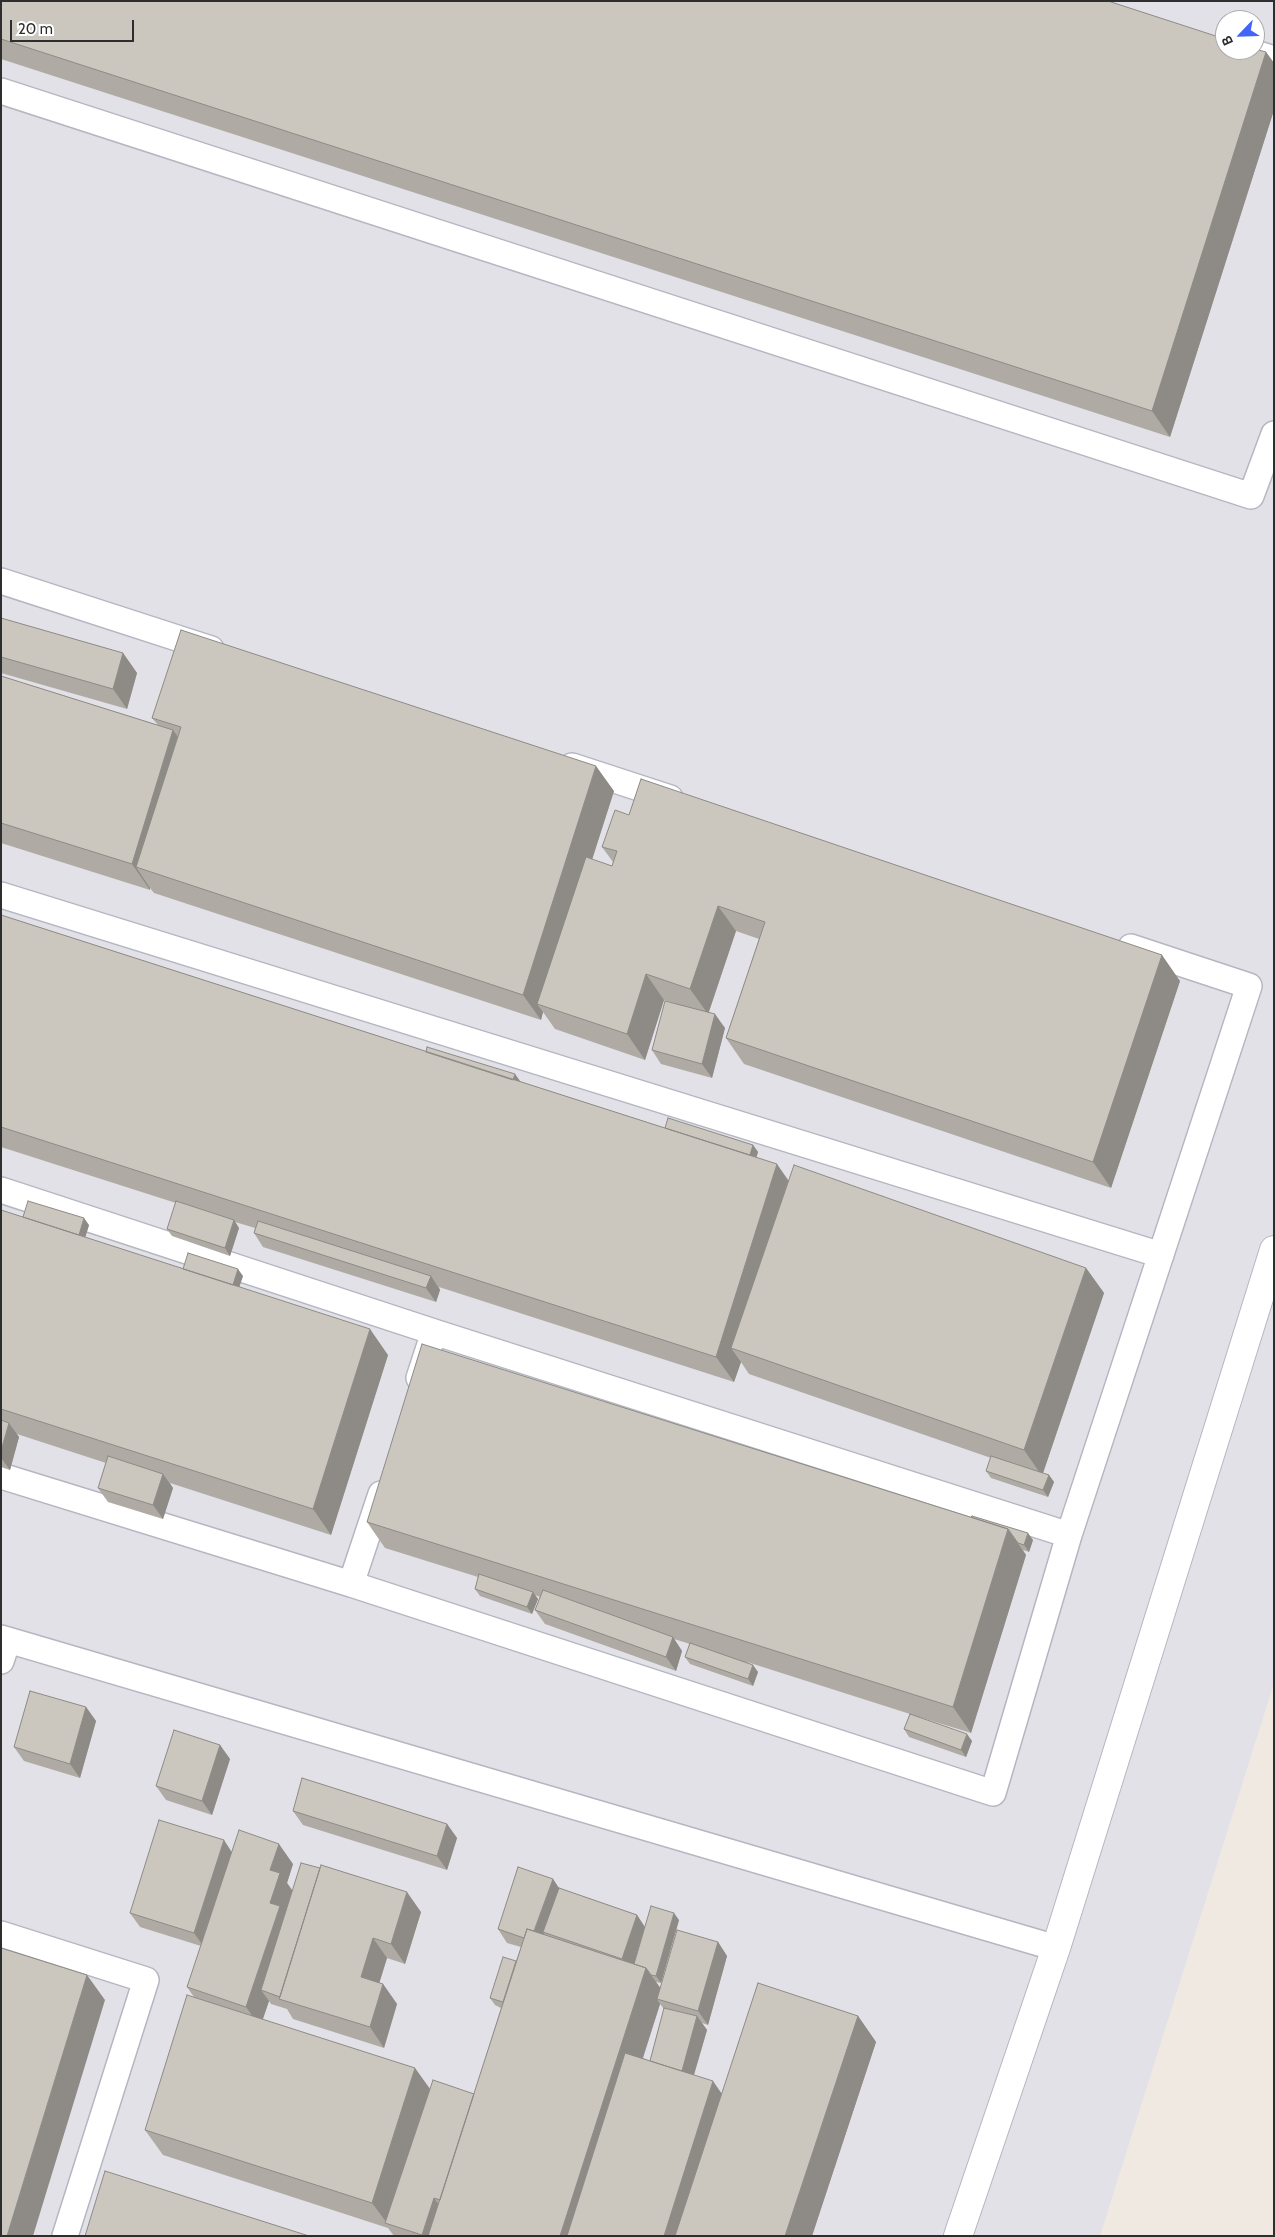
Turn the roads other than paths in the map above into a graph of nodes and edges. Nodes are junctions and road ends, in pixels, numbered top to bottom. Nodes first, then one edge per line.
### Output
1 (1, 91) edge
2 (1274, 434) edge
3 (1, 581) edge
4 (228, 655) edge
5 (550, 759) edge
6 (691, 805) edge
7 (2, 898) edge
8 (1107, 940) edge
9 (1, 1190) edge
10 (1274, 1250) edge
11 (1161, 1255) junction
12 (434, 1332) junction
13 (413, 1397) edge
14 (388, 1472) edge
15 (1, 1476) edge
16 (1069, 1535) junction
17 (351, 1584) junction
18 (3, 1647) edge
19 (1, 1934) edge
20 (1056, 1948) junction
21 (65, 2236) edge
22 (958, 2236) edge

1 - 2 lane
3 - 4 lane
5 - 6 lane
7 - 11 lane
8 - 11 lane
9 - 12 lane
10 - 20 street
11 - 16 lane
12 - 13 lane
12 - 16 lane
14 - 17 lane
15 - 17 lane
16 - 17 lane
18 - 20 lane
19 - 21 lane
20 - 22 street

